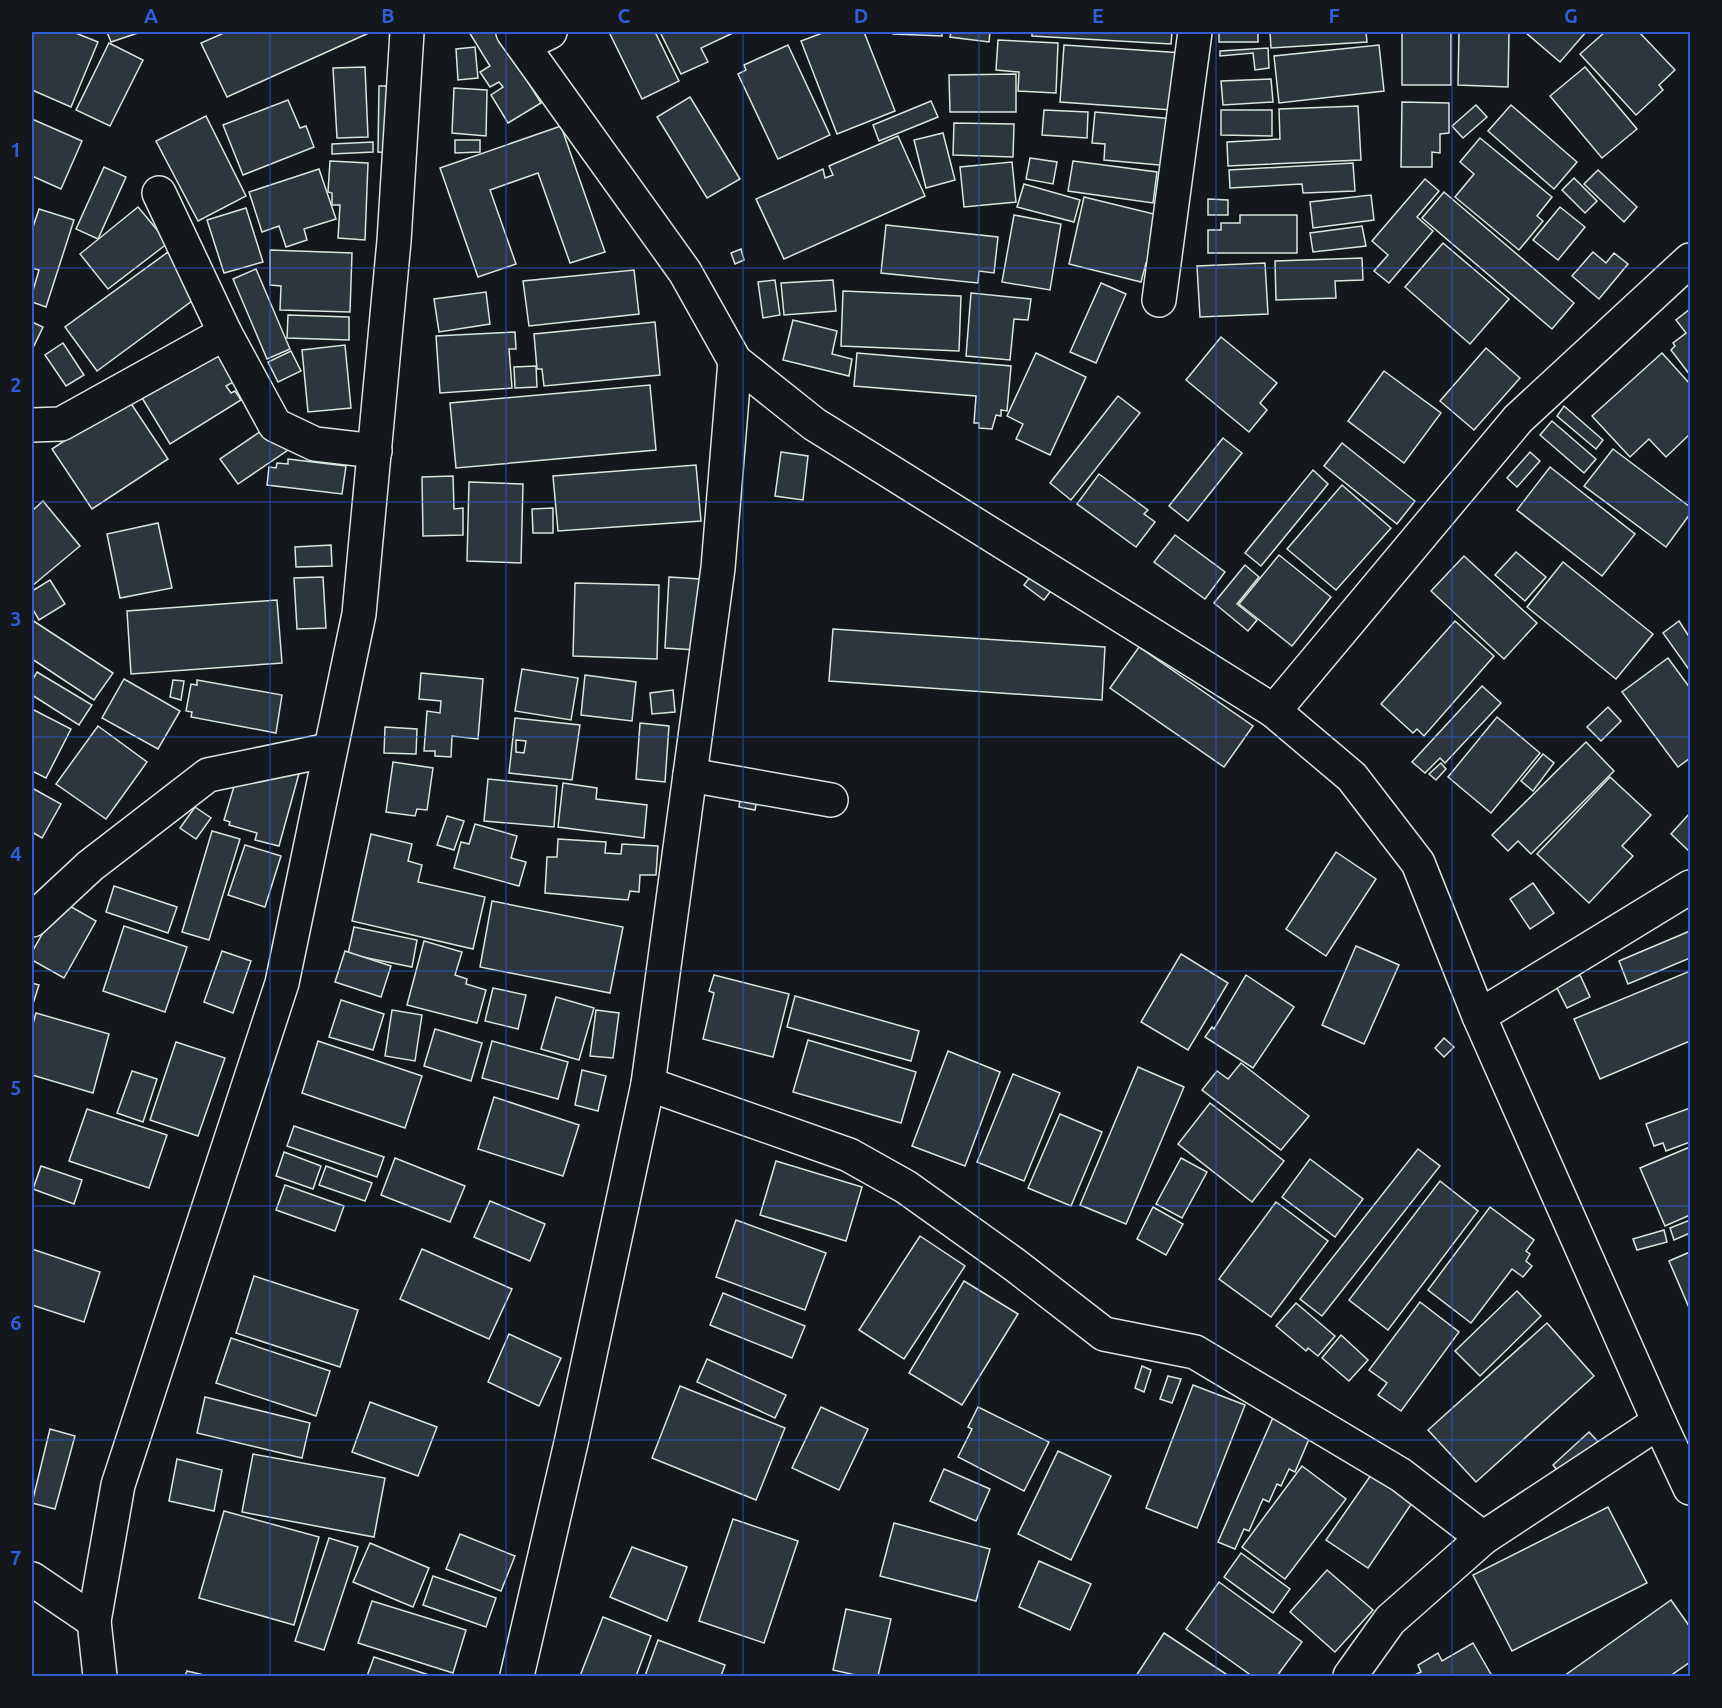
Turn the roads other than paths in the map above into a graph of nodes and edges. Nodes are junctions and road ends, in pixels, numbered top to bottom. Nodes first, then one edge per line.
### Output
1 (407, 32) edge
2 (1195, 32) edge
3 (529, 36) edge
4 (159, 193) dead end
5 (1690, 260) edge
6 (1159, 300) dead end
7 (225, 333) junction
8 (735, 361) junction
9 (32, 425) edge
10 (375, 451) junction
11 (1274, 711) junction
12 (329, 750) junction
13 (690, 775) junction
14 (831, 800) dead end
15 (1690, 887) edge
16 (32, 920) edge
17 (1479, 1016) junction
18 (648, 1084) junction
19 (1659, 1422) junction
20 (1690, 1488) edge
21 (1483, 1538) junction
22 (32, 1578) edge
23 (94, 1621) junction
24 (100, 1677) edge
25 (517, 1677) edge
26 (1350, 1677) edge

1 - 10 street
2 - 6 street
3 - 8 street
4 - 7 street
5 - 11 street
7 - 9 street
7 - 10 street
8 - 11 street
8 - 13 street
10 - 12 street
11 - 17 street
12 - 16 street
12 - 23 street
13 - 14 street
13 - 18 street
15 - 17 street
17 - 19 street
18 - 21 street
18 - 25 street
19 - 20 street
19 - 21 street
21 - 26 street
22 - 23 street
23 - 24 street

